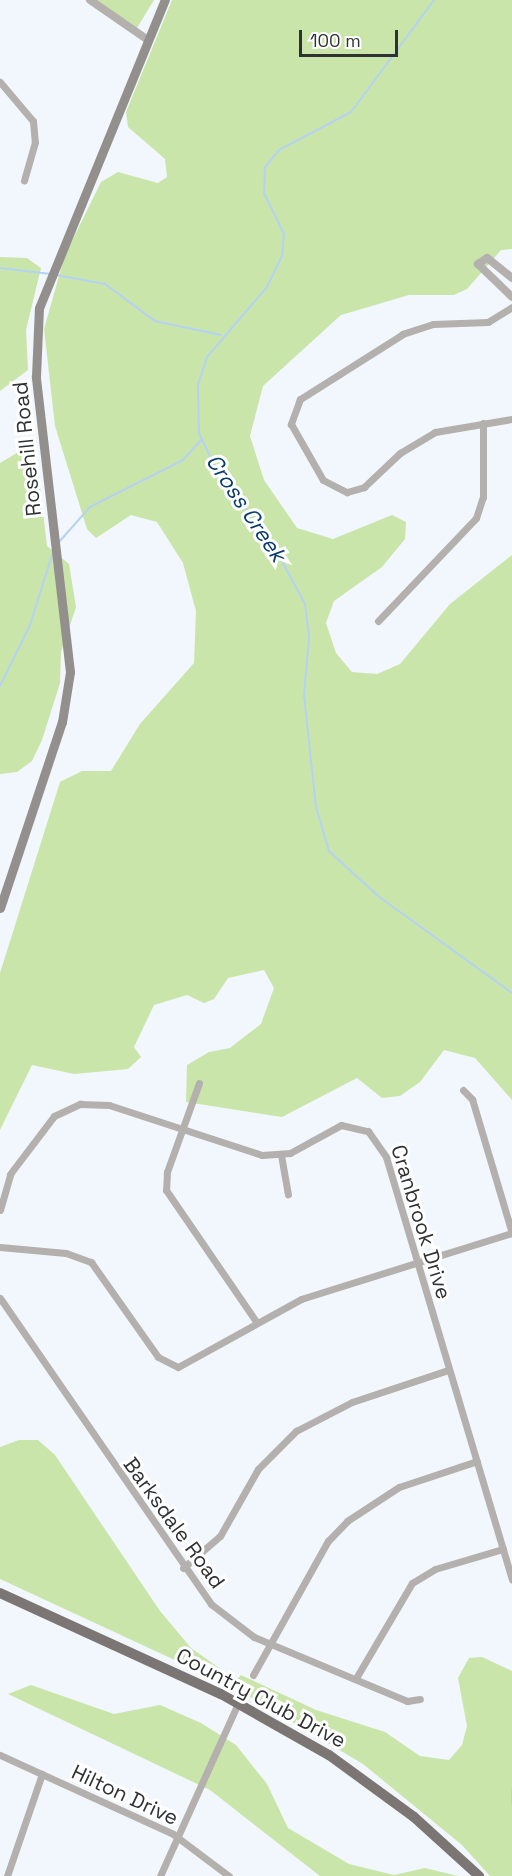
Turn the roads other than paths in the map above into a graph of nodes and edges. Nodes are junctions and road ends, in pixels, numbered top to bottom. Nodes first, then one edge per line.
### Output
1 (90, 0) edge
2 (165, 0) edge
3 (148, 40) junction
4 (0, 82) edge
5 (24, 180) dead end
6 (512, 278) edge
7 (512, 297) edge
8 (512, 307) edge
9 (512, 419) edge
10 (483, 423) junction
11 (378, 621) dead end
12 (0, 908) edge
13 (199, 1083) dead end
14 (463, 1090) dead end
15 (182, 1130) junction
16 (281, 1155) junction
17 (288, 1194) dead end
18 (0, 1210) edge
19 (512, 1233) edge
20 (0, 1247) edge
21 (416, 1261) junction
22 (0, 1298) edge
23 (255, 1320) junction
24 (448, 1370) junction
25 (477, 1461) junction
26 (503, 1549) junction
27 (183, 1568) junction
28 (512, 1580) edge
29 (0, 1593) edge
30 (270, 1644) junction
31 (253, 1675) dead end
32 (356, 1678) junction
33 (420, 1699) dead end
34 (238, 1704) junction
35 (0, 1755) edge
36 (42, 1774) junction
37 (178, 1838) junction
38 (7, 1876) edge
39 (160, 1876) edge
40 (229, 1876) edge
41 (479, 1876) edge

1 - 3 street
2 - 3 main road, Rosehill Road
3 - 12 main road, Rosehill Road
4 - 5 street
6 - 7 street
8 - 10 street
9 - 10 street
10 - 11 street
13 - 15 street
14 - 19 street
15 - 16 street
15 - 18 street
15 - 23 street
16 - 17 street
16 - 21 street, Cranbrook Drive
19 - 21 street
20 - 23 street
21 - 23 street
21 - 24 street, Cranbrook Drive
22 - 27 street, Barksdale Road
24 - 25 street, Cranbrook Drive
24 - 27 street
25 - 26 street, Cranbrook Drive
25 - 30 street
26 - 28 street, Cranbrook Drive
26 - 32 street
27 - 30 street, Barksdale Road
29 - 34 main road, Country Club Drive
30 - 31 street
30 - 32 street, Barksdale Road
32 - 33 street, Barksdale Road
34 - 37 street
34 - 41 main road, Country Club Drive
35 - 36 street, Hilton Drive
36 - 37 street, Hilton Drive
36 - 38 street
37 - 39 street
37 - 40 street, Hilton Drive

